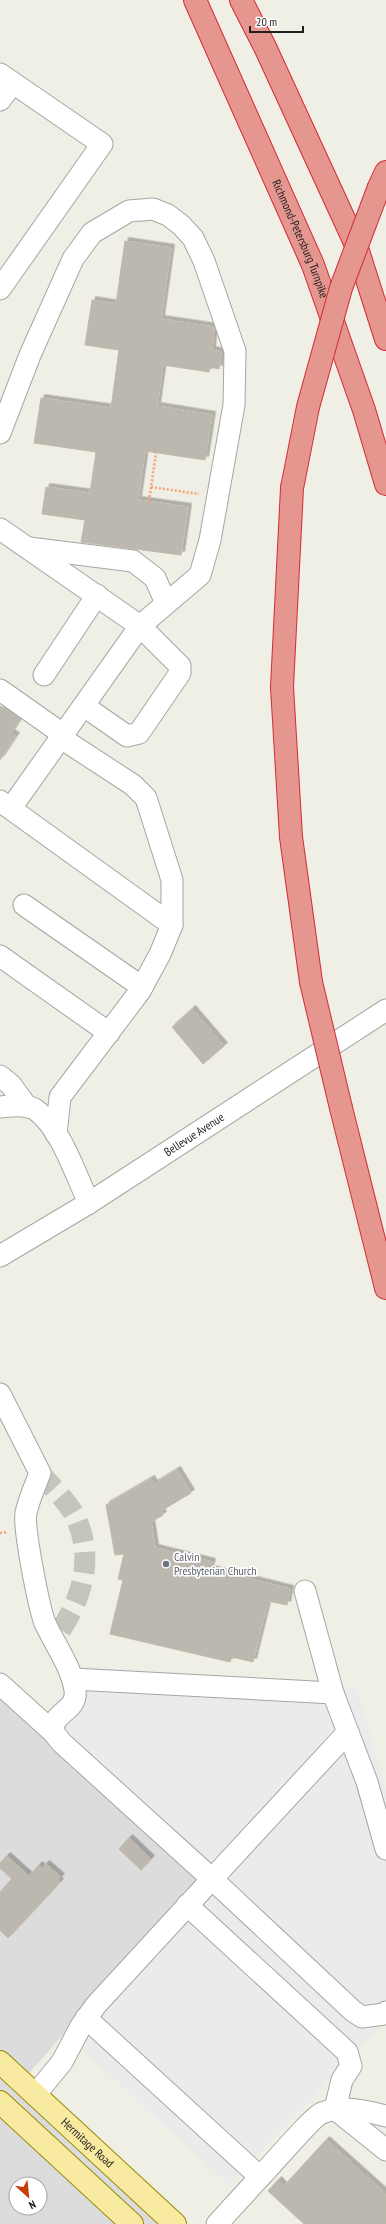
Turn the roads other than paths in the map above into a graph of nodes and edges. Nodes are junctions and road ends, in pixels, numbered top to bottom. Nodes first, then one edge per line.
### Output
1 (195, 0) edge
2 (241, 0) edge
3 (6, 78) edge
4 (0, 100) edge
5 (382, 180) edge
6 (0, 289) edge
7 (386, 339) edge
8 (0, 433) edge
9 (386, 484) edge
10 (0, 529) edge
11 (26, 548) junction
12 (97, 596) junction
13 (166, 603) junction
14 (140, 626) junction
15 (44, 675) dead end
16 (0, 690) edge
17 (84, 706) junction
18 (63, 736) junction
19 (6, 804) edge
20 (24, 905) dead end
21 (172, 925) junction
22 (0, 956) edge
23 (142, 987) junction
24 (386, 1010) edge
25 (109, 1033) junction
26 (0, 1076) edge
27 (0, 1107) edge
28 (27, 1107) junction
29 (56, 1134) junction
30 (89, 1203) junction
31 (0, 1256) edge
32 (386, 1288) edge
33 (0, 1394) edge
34 (305, 1592) dead end
35 (73, 1679) junction
36 (0, 1684) edge
37 (333, 1693) junction
38 (53, 1732) junction
39 (348, 1732) junction
40 (386, 1849) edge
41 (212, 1879) junction
42 (187, 1905) junction
43 (386, 2012) edge
44 (86, 2018) junction
45 (0, 2062) edge
46 (35, 2094) junction
47 (0, 2102) edge
48 (335, 2109) junction
49 (386, 2116) edge
50 (386, 2150) edge
51 (260, 2177) junction
52 (132, 2224) edge
53 (175, 2224) edge
54 (217, 2224) edge

1 - 9 highway, Richmond-Petersburg Turnpike
2 - 7 highway
3 - 4 street
3 - 6 street
5 - 32 highway, bridge
8 - 13 street
10 - 11 street
11 - 12 street
11 - 13 street
12 - 14 street
12 - 15 street
13 - 14 street
14 - 17 street
14 - 17 street
16 - 18 street
17 - 18 street
18 - 19 street
18 - 21 street
19 - 21 street
20 - 23 street
21 - 23 street
22 - 25 street
23 - 25 street
24 - 30 street, Bellevue Avenue
25 - 29 street
26 - 28 street
27 - 28 street
28 - 29 street
29 - 30 street
30 - 31 street, Bellevue Avenue
33 - 35 street
34 - 37 street
35 - 37 street
35 - 38 street
36 - 38 street
37 - 39 street
38 - 41 street
39 - 40 street
39 - 41 street
41 - 42 street
41 - 43 street
42 - 44 street
42 - 48 street
44 - 46 street
44 - 51 street
45 - 46 main road, Hermitage Road
46 - 53 main road, Hermitage Road
47 - 52 main road
48 - 49 street
48 - 50 street
48 - 51 street
51 - 54 street

